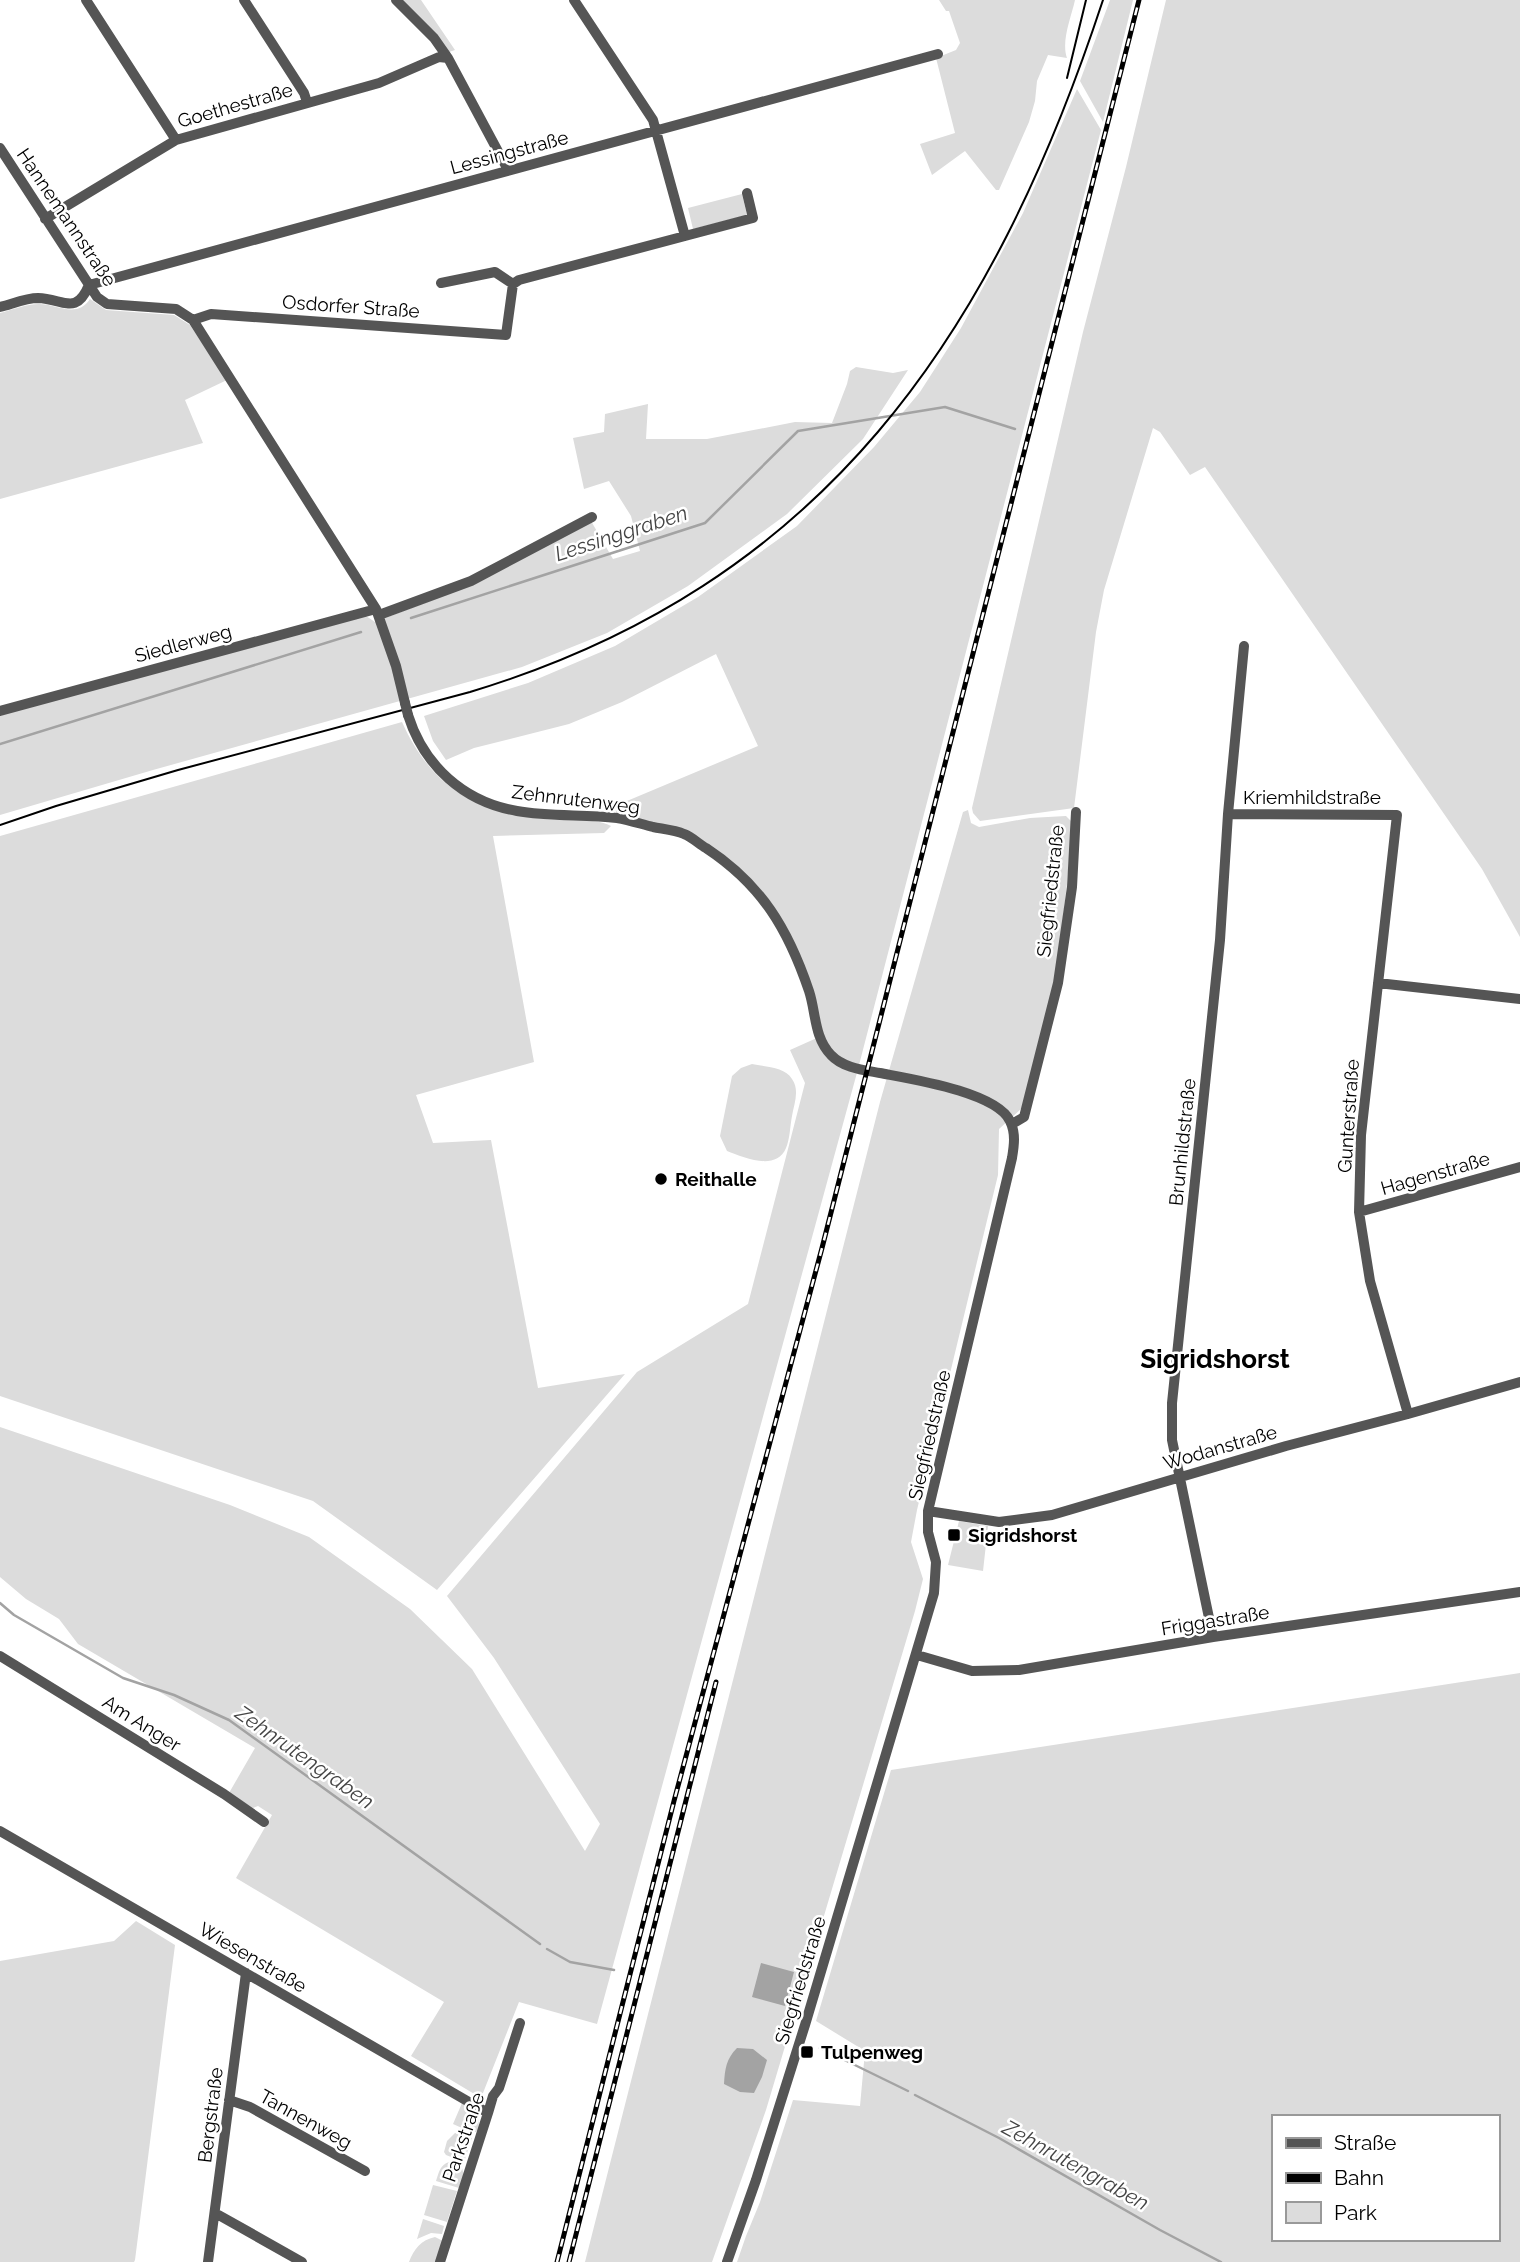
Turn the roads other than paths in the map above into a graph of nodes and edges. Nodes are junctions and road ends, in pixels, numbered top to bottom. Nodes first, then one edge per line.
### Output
1 (86, 0) edge
2 (244, 0) edge
3 (396, 0) edge
4 (574, 0) edge
5 (938, 54) dead end
6 (448, 58) junction
7 (307, 102) junction
8 (656, 131) junction
9 (176, 140) junction
10 (0, 148) edge
11 (508, 170) junction
12 (747, 193) dead end
13 (45, 219) junction
14 (685, 236) junction
15 (441, 283) dead end
16 (513, 284) junction
17 (89, 285) junction
18 (0, 307) edge
19 (193, 320) junction
20 (592, 517) dead end
21 (377, 612) junction
22 (1244, 646) dead end
23 (0, 711) edge
24 (1076, 812) dead end
25 (1228, 814) junction
26 (1397, 815) joint
27 (1378, 983) junction
28 (1520, 999) edge
29 (1012, 1124) junction
30 (1520, 1167) edge
31 (1359, 1212) junction
32 (1520, 1382) edge
33 (1408, 1414) junction
34 (1179, 1478) junction
35 (928, 1511) junction
36 (1520, 1592) edge
37 (1213, 1637) junction
38 (917, 1655) junction
39 (0, 1656) edge
40 (264, 1822) dead end
41 (0, 1831) edge
42 (246, 1973) junction
43 (520, 2023) dead end
44 (229, 2100) junction
45 (488, 2113) junction
46 (365, 2171) dead end
47 (215, 2213) junction
48 (208, 2262) edge
49 (302, 2262) edge
50 (440, 2262) edge
51 (727, 2262) edge

1 - 9 street
2 - 7 street
3 - 6 street
4 - 8 street
5 - 8 street, Lessingstraße
6 - 7 street, Goethestraße
6 - 11 street
7 - 9 street, Goethestraße
8 - 11 street, Lessingstraße
8 - 14 street
9 - 13 street, Goethestraße
10 - 13 street, Hannemannstraße
11 - 17 street, Lessingstraße
12 - 14 street
13 - 17 street, Hannemannstraße
14 - 16 street
15 - 16 street
16 - 19 street, Osdorfer Straße
17 - 18 street
17 - 19 street, Hannemannstraße
19 - 21 street, Zehnrutenweg
20 - 21 street, Siedlerweg
21 - 23 street, Siedlerweg
21 - 29 street, Zehnrutenweg, bridge
22 - 25 street, Brunhildstraße
24 - 29 street, Siegfriedstraße
25 - 26 street, Kriemhildstraße
25 - 34 street, Brunhildstraße
26 - 27 street, Gunterstraße
27 - 28 street
27 - 31 street, Gunterstraße
29 - 35 street, Siegfriedstraße
30 - 31 street, Hagenstraße
31 - 33 street, Gunterstraße
32 - 33 street, Wodanstraße
33 - 34 street, Wodanstraße
34 - 35 street, Wodanstraße
34 - 37 street, Brunhildstraße
35 - 38 street, Siegfriedstraße
36 - 37 street, Friggastraße
37 - 38 street, Friggastraße
38 - 51 street, Siegfriedstraße
39 - 40 street, Am Anger
41 - 42 street, Wiesenstraße
42 - 44 street, Bergstraße
42 - 45 street, Wiesenstraße
43 - 45 street, Parkstraße
44 - 46 street, Tannenweg
44 - 47 street, Bergstraße
45 - 50 street, Parkstraße
47 - 48 street, Bergstraße
47 - 49 street

